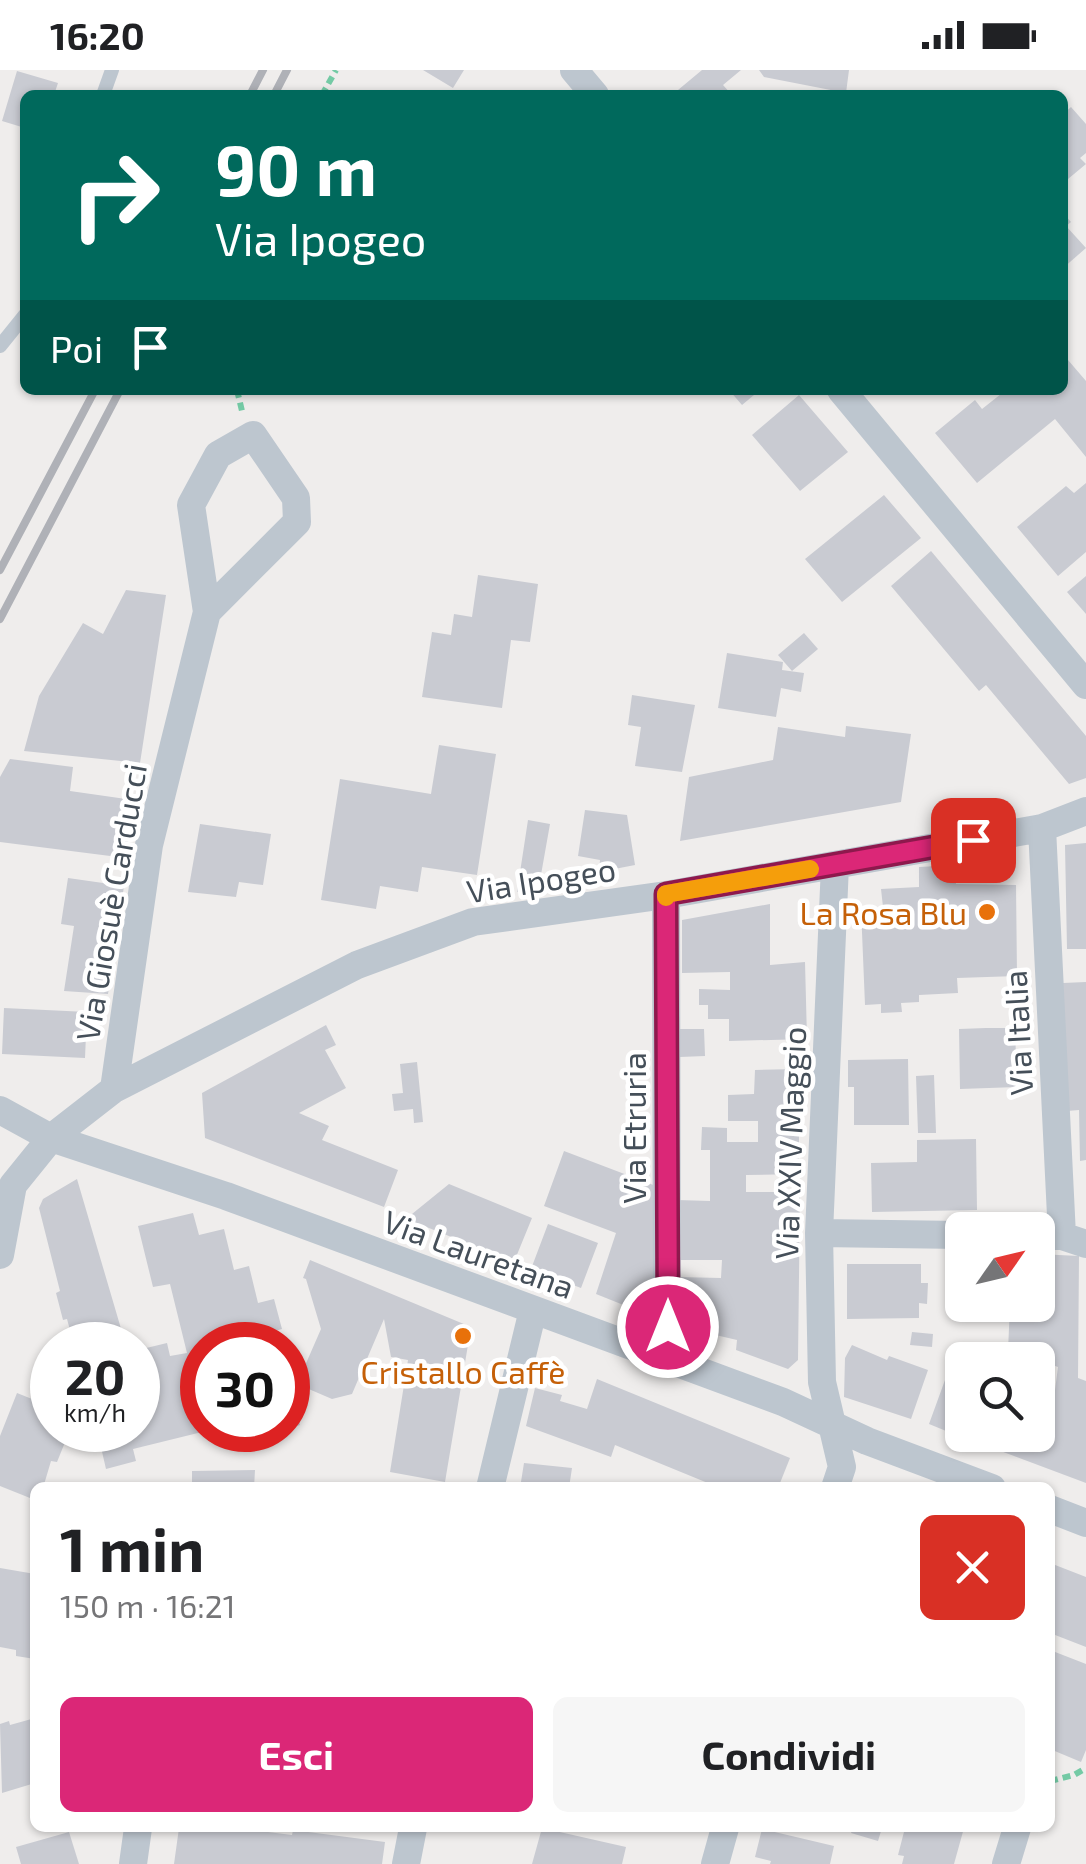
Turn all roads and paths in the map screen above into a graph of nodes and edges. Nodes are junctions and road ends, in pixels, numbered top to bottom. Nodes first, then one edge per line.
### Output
1 (574, 70) edge
2 (591, 90) edge
3 (20, 321) edge
4 (0, 346) edge
5 (844, 395) edge
6 (207, 612) junction
7 (1086, 684) edge
8 (1086, 811) edge
9 (1042, 828) junction
10 (835, 864) junction
11 (666, 894) junction
12 (114, 1089) junction
13 (0, 1110) edge
14 (50, 1138) junction
15 (819, 1234) junction
16 (945, 1235) edge
17 (1062, 1239) edge
18 (0, 1256) edge
19 (533, 1310) junction
20 (667, 1361) junction
21 (829, 1422) junction
22 (491, 1482) edge
23 (837, 1482) edge
24 (976, 1482) edge
25 (1055, 1511) edge
26 (1086, 1522) edge
27 (1086, 1768) edge
28 (1055, 1780) edge
29 (137, 1832) edge
30 (412, 1832) edge
31 (724, 1832) edge
32 (1016, 1832) edge
33 (133, 1864) edge
34 (406, 1864) edge
35 (715, 1864) edge
36 (1006, 1864) edge

1 - 2 street
3 - 4 lane
5 - 7 street
6 - 6 street, Via Giosuè Carducci
6 - 12 street, Via Giosuè Carducci
8 - 9 street, Via Ipogeo
9 - 10 street, Via Ipogeo
9 - 17 street, Via Italia
10 - 11 street, Via Ipogeo
10 - 15 street, Via XXIV Maggio
11 - 12 street, Via Ipogeo
11 - 20 street, Via Etruria
12 - 14 street, Via Ipogeo
13 - 14 street, Via Lauretana
14 - 18 street
14 - 19 street, Via Lauretana
15 - 16 street
15 - 21 street, Via XXIV Maggio
19 - 20 street, Via Lauretana
19 - 22 street
20 - 21 street, Via Lauretana
21 - 23 street, Via XXIV Maggio
21 - 24 street, Via Lauretana
25 - 26 street
27 - 28 path
29 - 33 street
30 - 34 street
31 - 35 street
32 - 36 street

